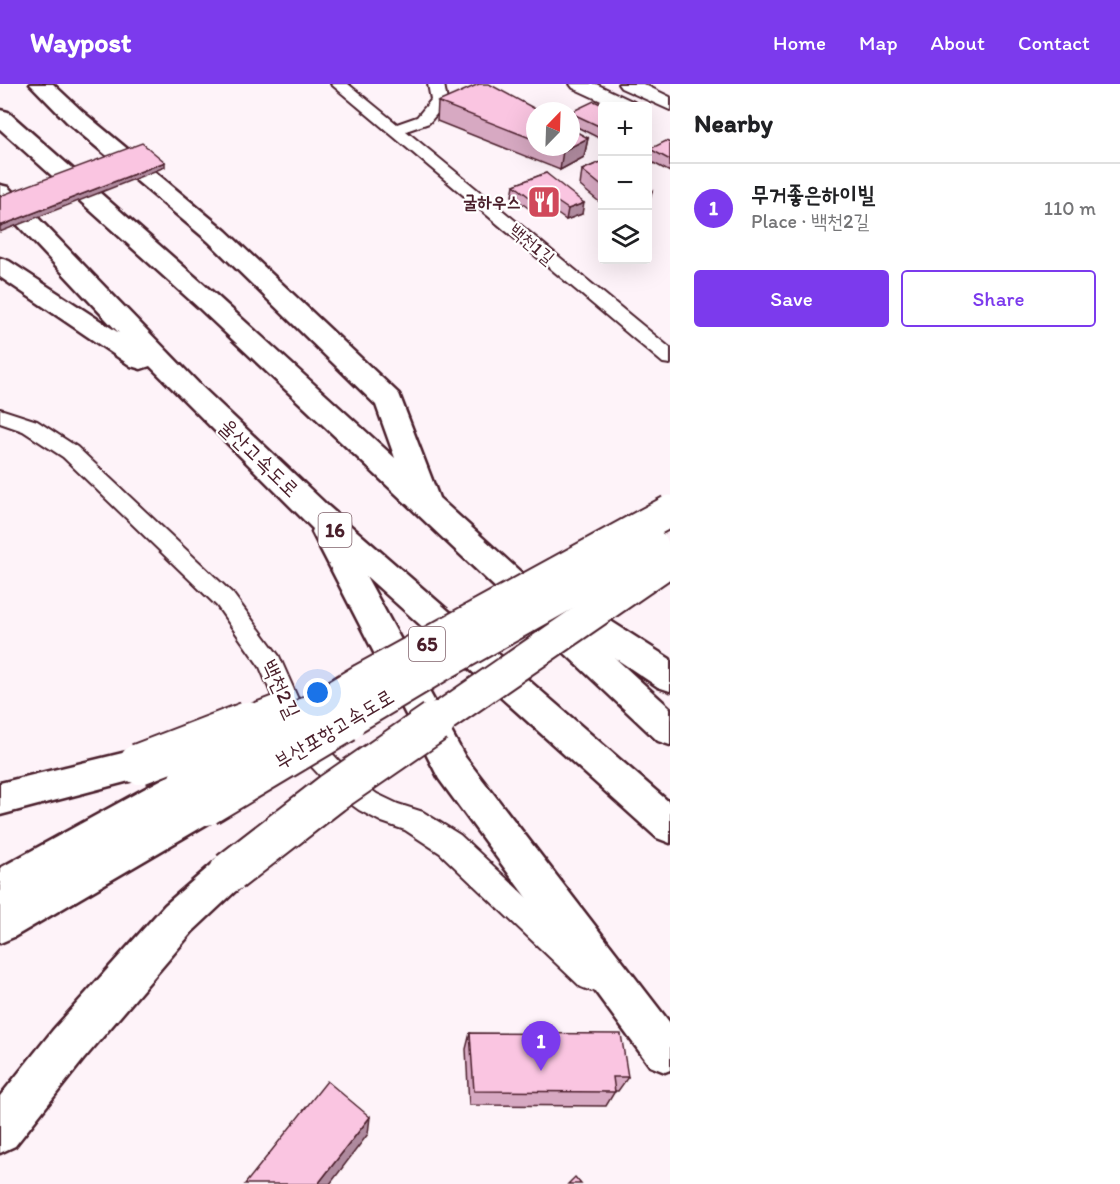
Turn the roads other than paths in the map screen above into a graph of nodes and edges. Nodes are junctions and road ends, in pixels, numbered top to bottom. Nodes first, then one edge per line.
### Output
1 (41, 84) edge
2 (339, 84) edge
3 (435, 84) edge
4 (580, 84) edge
5 (627, 84) edge
6 (665, 84) edge
7 (670, 86) edge
8 (618, 102) edge
9 (666, 116) edge
10 (0, 117) edge
11 (395, 130) junction
12 (0, 192) edge
13 (0, 266) edge
14 (670, 358) edge
15 (192, 394) junction
16 (0, 416) edge
17 (426, 505) junction
18 (670, 511) edge
19 (318, 515) junction
20 (670, 537) edge
21 (467, 543) junction
22 (670, 560) edge
23 (670, 677) edge
24 (363, 679) junction
25 (670, 730) edge
26 (197, 794) junction
27 (0, 800) edge
28 (670, 826) edge
29 (0, 888) edge
30 (0, 924) edge
31 (668, 1054) edge
32 (0, 1131) edge

1 - 17 highway
2 - 11 street, 백천1길
3 - 11 street
4 - 8 main road
5 - 9 main road
6 - 7 main road
10 - 17 highway
11 - 14 street, 백천1길
12 - 15 highway, 울산고속도로 / 16
13 - 15 highway
15 - 19 highway, 울산고속도로 / 16
16 - 31 street, 백천2길
17 - 21 highway
18 - 24 highway, 부산포항고속도로 / 65, bridge
19 - 28 highway, 울산고속도로 / 16
19 - 31 highway
20 - 26 highway, 부산포항고속도로 / 65, bridge
21 - 23 highway
21 - 25 highway
22 - 32 highway, bridge
24 - 26 highway, 부산포항고속도로 / 65, bridge
24 - 27 highway, bridge
26 - 29 highway, 부산포항고속도로 / 65
26 - 30 highway, 부산포항고속도로 / 65

